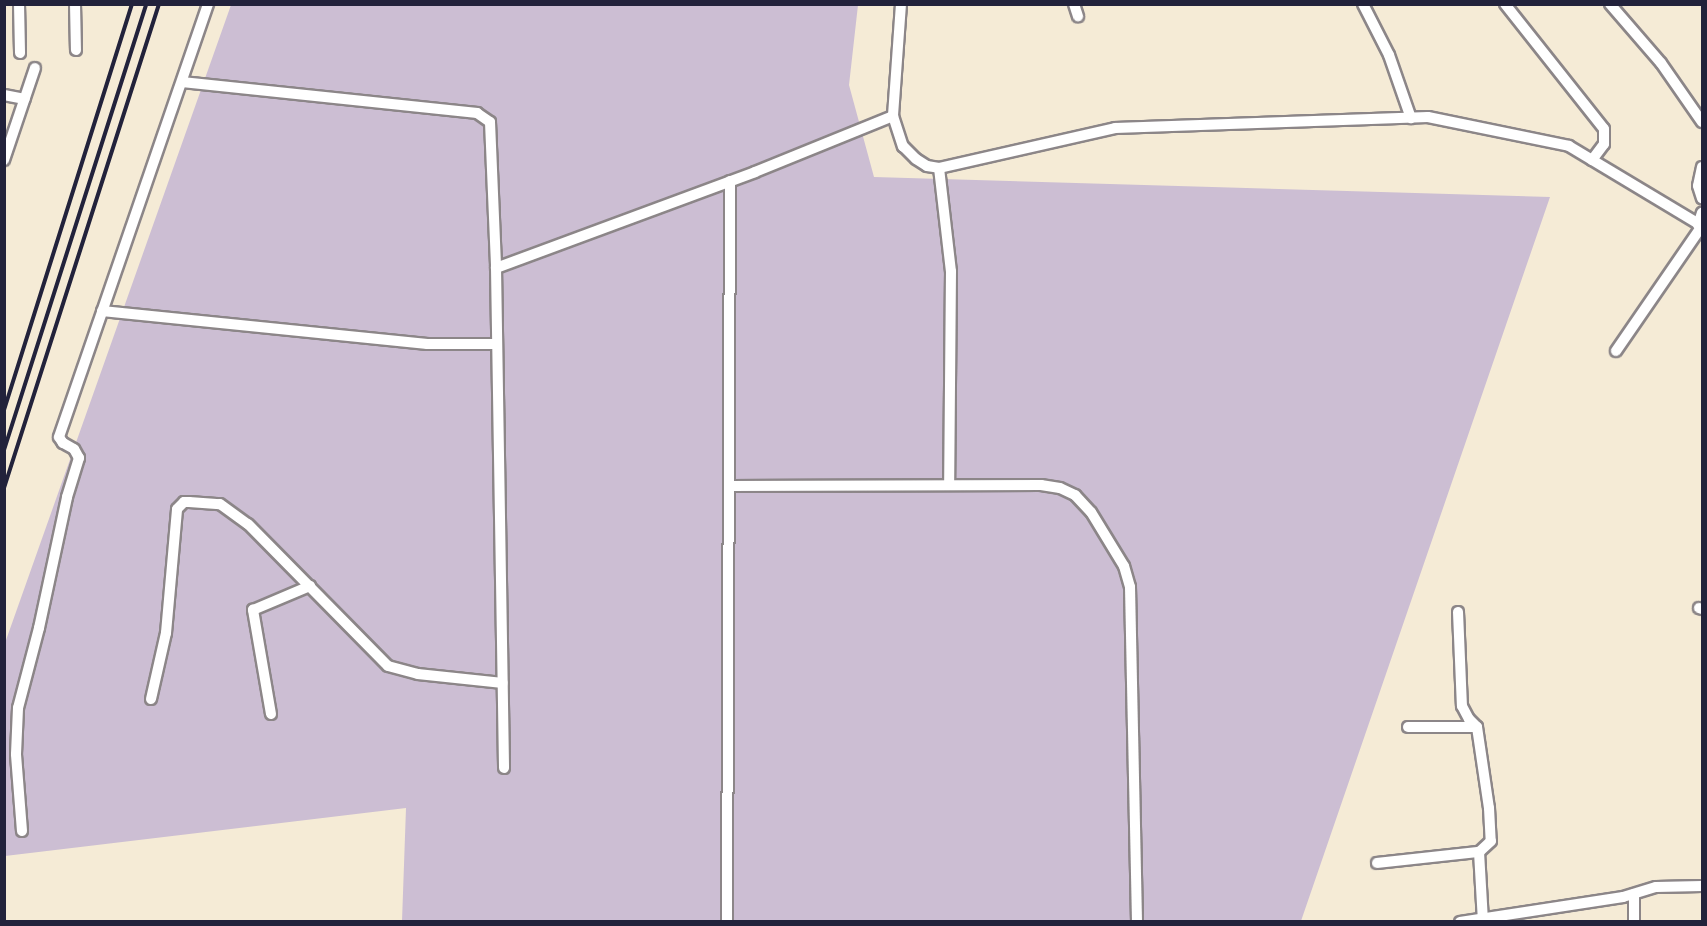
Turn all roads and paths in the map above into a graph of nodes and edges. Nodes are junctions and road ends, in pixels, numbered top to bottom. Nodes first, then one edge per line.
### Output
1 (19, 4) edge
2 (75, 4) edge
3 (208, 4) edge
4 (901, 4) edge
5 (1074, 4) edge
6 (1363, 4) edge
7 (1505, 4) edge
8 (1610, 4) edge
9 (1078, 16) dead end
10 (76, 50) dead end
11 (20, 53) dead end
12 (35, 68) dead end
13 (182, 82) junction
14 (4, 95) edge
15 (25, 99) junction
16 (893, 116) junction
17 (1411, 118) junction
18 (1702, 122) edge
19 (4, 160) edge
20 (1595, 161) junction
21 (939, 168) junction
22 (1702, 168) edge
23 (730, 181) junction
24 (1702, 198) edge
25 (1702, 213) edge
26 (1699, 224) edge
27 (496, 268) junction
28 (102, 311) junction
29 (497, 344) junction
30 (1616, 351) dead end
31 (949, 483) junction
32 (730, 486) junction
33 (310, 586) junction
34 (1458, 612) dead end
35 (502, 683) junction
36 (151, 699) dead end
37 (271, 714) dead end
38 (1477, 726) junction
39 (1408, 727) dead end
40 (504, 768) dead end
41 (22, 831) dead end
42 (1479, 852) junction
43 (1377, 863) dead end
44 (1702, 886) edge
45 (1634, 894) junction
46 (1483, 920) edge
47 (727, 921) edge
48 (1137, 921) edge
49 (1460, 921) edge
50 (1634, 921) edge

1 - 11 street
2 - 10 street
3 - 13 street
4 - 16 street
5 - 9 street
6 - 17 street
7 - 20 street
8 - 18 street
12 - 15 street
13 - 27 street
13 - 28 street
14 - 15 street
15 - 19 street
16 - 21 street
16 - 23 street
17 - 20 street
17 - 21 street
20 - 26 street
21 - 31 street
22 - 24 street
23 - 27 street
23 - 32 street
25 - 26 street
26 - 30 street
27 - 29 street
28 - 29 street
28 - 41 street
29 - 35 street
31 - 32 street
31 - 48 street
32 - 47 street
33 - 35 street
33 - 36 street
33 - 37 street
34 - 38 street
35 - 40 street
38 - 39 street
38 - 42 street
42 - 43 street
42 - 46 street
44 - 45 street
45 - 46 street
45 - 50 street
46 - 49 street

